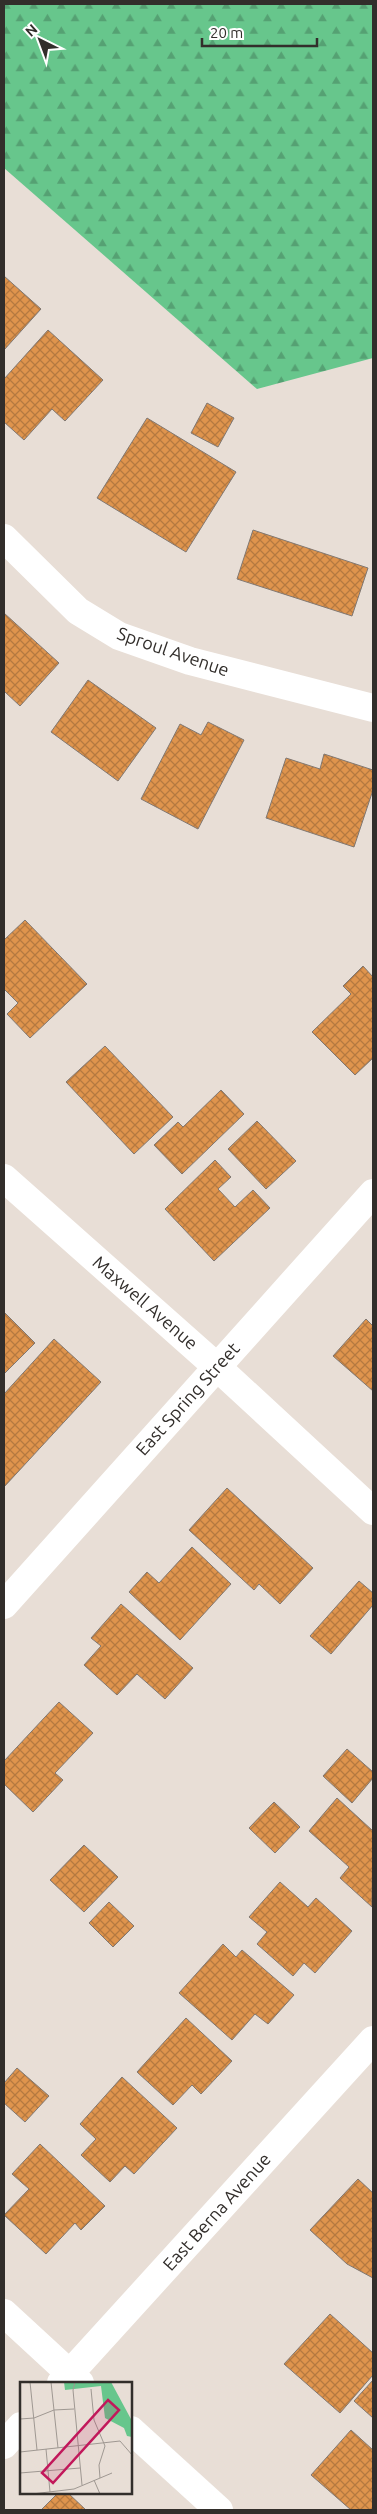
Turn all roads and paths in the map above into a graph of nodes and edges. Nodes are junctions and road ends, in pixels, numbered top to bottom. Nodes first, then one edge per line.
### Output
1 (4, 538) edge
2 (373, 708) edge
3 (4, 1178) edge
4 (373, 1193) edge
5 (217, 1367) junction
6 (373, 1511) edge
7 (4, 1605) edge
8 (373, 2040) edge
9 (4, 2313) edge
10 (70, 2380) edge
11 (20, 2427) edge
12 (132, 2431) edge
13 (4, 2445) edge
14 (219, 2510) edge

1 - 2 street, Sproul Avenue
3 - 5 street, Maxwell Avenue
4 - 5 street, East Spring Street
5 - 6 street, Maxwell Avenue
5 - 7 street, East Spring Street
8 - 10 street, East Berna Avenue
9 - 10 street
11 - 13 street
12 - 14 street

